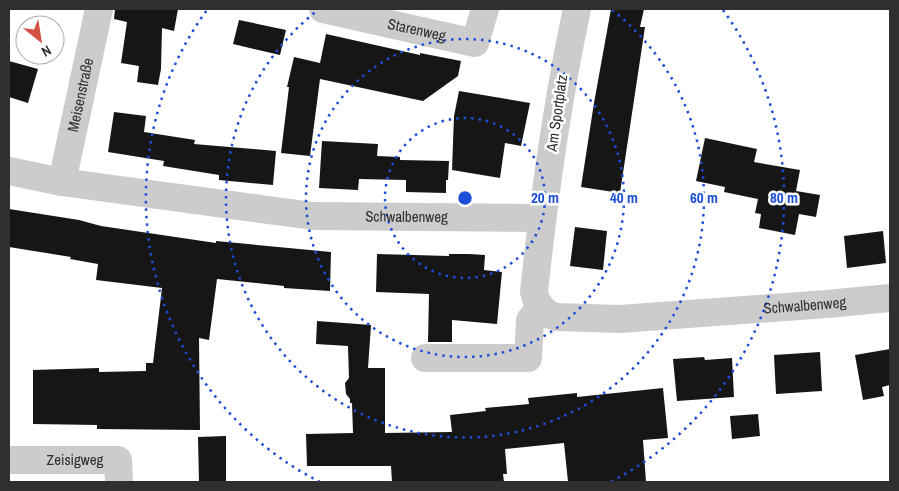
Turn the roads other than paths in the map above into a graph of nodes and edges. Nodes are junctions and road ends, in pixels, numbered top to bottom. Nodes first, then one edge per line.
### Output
1 (99, 9) edge
2 (323, 9) edge
3 (485, 9) edge
4 (577, 9) edge
5 (9, 171) edge
6 (62, 182) junction
7 (542, 218) junction
8 (890, 298) edge
9 (541, 307) junction
10 (425, 358) dead end
11 (9, 460) edge
12 (119, 482) edge

1 - 6 street, Meisenstraße
2 - 3 street, Starenweg
4 - 7 street, Am Sportplatz
5 - 6 street, Schwalbenweg
6 - 7 street, Schwalbenweg
7 - 9 street
8 - 9 street, Schwalbenweg
9 - 10 street
11 - 12 street, Zeisigweg

